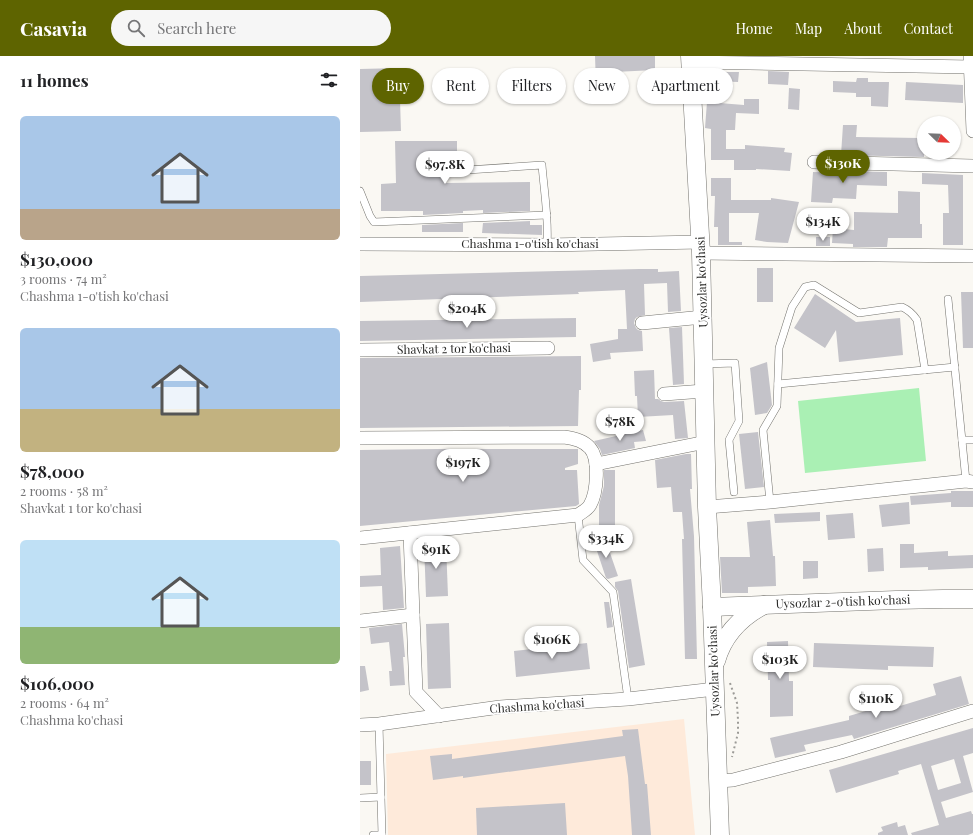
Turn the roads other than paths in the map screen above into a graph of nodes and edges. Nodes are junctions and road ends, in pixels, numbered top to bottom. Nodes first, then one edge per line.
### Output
1 (690, 59) edge
2 (970, 62) edge
3 (973, 131) edge
4 (814, 162) dead end
5 (973, 166) edge
6 (452, 171) dead end
7 (360, 191) edge
8 (547, 215) junction
9 (360, 244) edge
10 (547, 245) junction
11 (701, 248) junction
12 (973, 256) edge
13 (948, 299) dead end
14 (703, 317) junction
15 (642, 323) dead end
16 (548, 348) dead end
17 (360, 350) edge
18 (704, 364) junction
19 (955, 367) junction
20 (925, 370) junction
21 (778, 384) junction
22 (704, 391) junction
23 (664, 394) dead end
24 (360, 438) edge
25 (962, 440) junction
26 (973, 440) edge
27 (706, 442) junction
28 (596, 464) junction
29 (969, 482) edge
30 (734, 492) dead end
31 (770, 502) junction
32 (707, 507) junction
33 (578, 515) junction
34 (410, 533) junction
35 (360, 538) edge
36 (973, 599) edge
37 (765, 605) junction
38 (712, 607) junction
39 (413, 615) junction
40 (360, 621) edge
41 (714, 670) junction
42 (722, 685) junction
43 (628, 699) junction
44 (973, 711) edge
45 (439, 716) junction
46 (379, 724) junction
47 (360, 725) edge
48 (718, 781) junction
49 (360, 798) edge
50 (381, 798) junction
51 (372, 835) edge
52 (382, 835) edge
53 (720, 835) edge

1 - 2 street
1 - 11 main road, Uysozlar ko'chasi
2 - 3 street
4 - 5 street
6 - 8 lane
7 - 8 lane
8 - 10 lane
9 - 10 street, Chashma 1-o'tish ko'chasi
10 - 11 street, Chashma 1-o'tish ko'chasi
11 - 12 street, Chashma 1-o'tish ko'chasi
11 - 14 main road, Uysozlar ko'chasi
13 - 19 lane
14 - 15 street
14 - 18 main road, Uysozlar ko'chasi
16 - 17 street, Shavkat 2 tor ko'chasi
18 - 22 main road, Uysozlar ko'chasi
18 - 30 lane
19 - 20 lane
19 - 25 lane
20 - 21 lane
20 - 21 lane
21 - 31 lane
22 - 23 street
22 - 27 main road, Uysozlar ko'chasi
24 - 28 street
25 - 26 lane
25 - 29 lane
27 - 28 street
27 - 32 main road, Uysozlar ko'chasi
28 - 33 street
29 - 31 street
31 - 32 street
32 - 38 main road, Uysozlar ko'chasi
33 - 34 street
33 - 43 lane
34 - 35 street
34 - 39 street
36 - 37 main road, Uysozlar 2-o'tish ko'chasi
37 - 38 main road, Uysozlar 2-o'tish ko'chasi
37 - 41 main road
38 - 41 main road, Uysozlar ko'chasi
39 - 40 street
39 - 45 street
41 - 42 main road, Uysozlar ko'chasi
42 - 43 street, Chashma ko'chasi
42 - 48 main road, Uysozlar ko'chasi
43 - 45 street, Chashma ko'chasi
44 - 48 street
45 - 46 street, Chashma ko'chasi
46 - 47 street, Chashma ko'chasi
46 - 50 lane
48 - 53 main road, Uysozlar ko'chasi
49 - 50 lane
50 - 52 lane
51 - 52 lane

